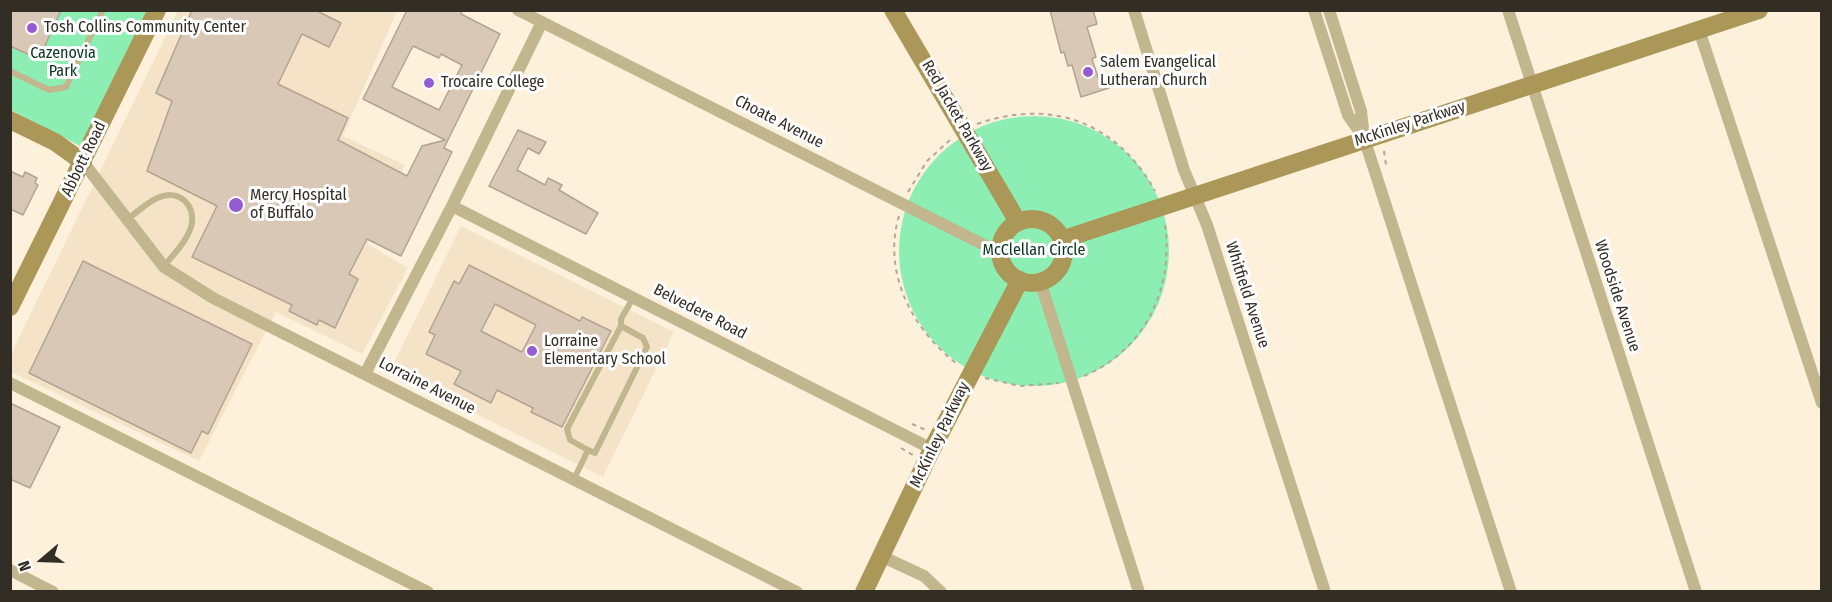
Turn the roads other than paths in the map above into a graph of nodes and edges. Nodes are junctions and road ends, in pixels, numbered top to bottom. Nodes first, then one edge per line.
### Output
1 (103, 10) edge
2 (157, 10) edge
3 (518, 10) edge
4 (893, 10) edge
5 (1134, 10) edge
6 (1314, 10) edge
7 (1329, 10) edge
8 (1508, 10) edge
9 (1760, 10) edge
10 (1724, 16) edge
11 (542, 22) junction
12 (1699, 30) junction
13 (10, 71) edge
14 (1531, 85) junction
15 (10, 120) edge
16 (1364, 138) junction
17 (83, 162) junction
18 (1196, 196) junction
19 (452, 206) junction
20 (128, 219) junction
21 (1018, 222) junction
22 (1061, 240) junction
23 (1000, 253) junction
24 (164, 267) junction
25 (1020, 280) junction
26 (1040, 281) junction
27 (634, 297) junction
28 (10, 307) edge
29 (621, 326) junction
30 (365, 374) junction
31 (10, 383) edge
32 (1821, 403) edge
33 (933, 449) junction
34 (588, 450) junction
35 (574, 479) junction
36 (881, 556) junction
37 (10, 570) edge
38 (53, 591) edge
39 (428, 591) edge
40 (797, 591) edge
41 (864, 591) edge
42 (941, 591) edge
43 (1138, 591) edge
44 (1325, 591) edge
45 (1511, 591) edge
46 (1696, 591) edge

1 - 13 lane
2 - 17 street, Abbott Road
3 - 11 street, Choate Avenue
4 - 21 street, Red Jacket Parkway
5 - 18 street, Whitfield Avenue
6 - 16 street
7 - 16 street
8 - 14 street, Woodside Avenue
9 - 10 street, McKinley Parkway
10 - 12 street, McKinley Parkway
11 - 19 street
11 - 23 street, Choate Avenue
12 - 14 street, McKinley Parkway
12 - 32 street
14 - 16 street, McKinley Parkway
14 - 46 street, Woodside Avenue
15 - 17 street
16 - 18 street, McKinley Parkway
16 - 45 street
17 - 20 street, Lorraine Avenue
17 - 28 street, Abbott Road
18 - 22 street, McKinley Parkway
18 - 44 street, Whitfield Avenue
19 - 27 street, Belvedere Road
19 - 30 street
20 - 24 street, Lorraine Avenue
20 - 24 lane
21 - 22 street
21 - 23 street
22 - 26 street
23 - 25 street
24 - 30 street, Lorraine Avenue
25 - 26 street
25 - 33 street, McKinley Parkway
26 - 43 street
27 - 29 lane
27 - 33 street, Belvedere Road
29 - 34 lane
29 - 34 lane
30 - 35 street, Lorraine Avenue
31 - 39 street
33 - 36 street, McKinley Parkway
34 - 35 lane
35 - 40 street, Lorraine Avenue
36 - 41 street, McKinley Parkway
36 - 42 street
37 - 38 street

